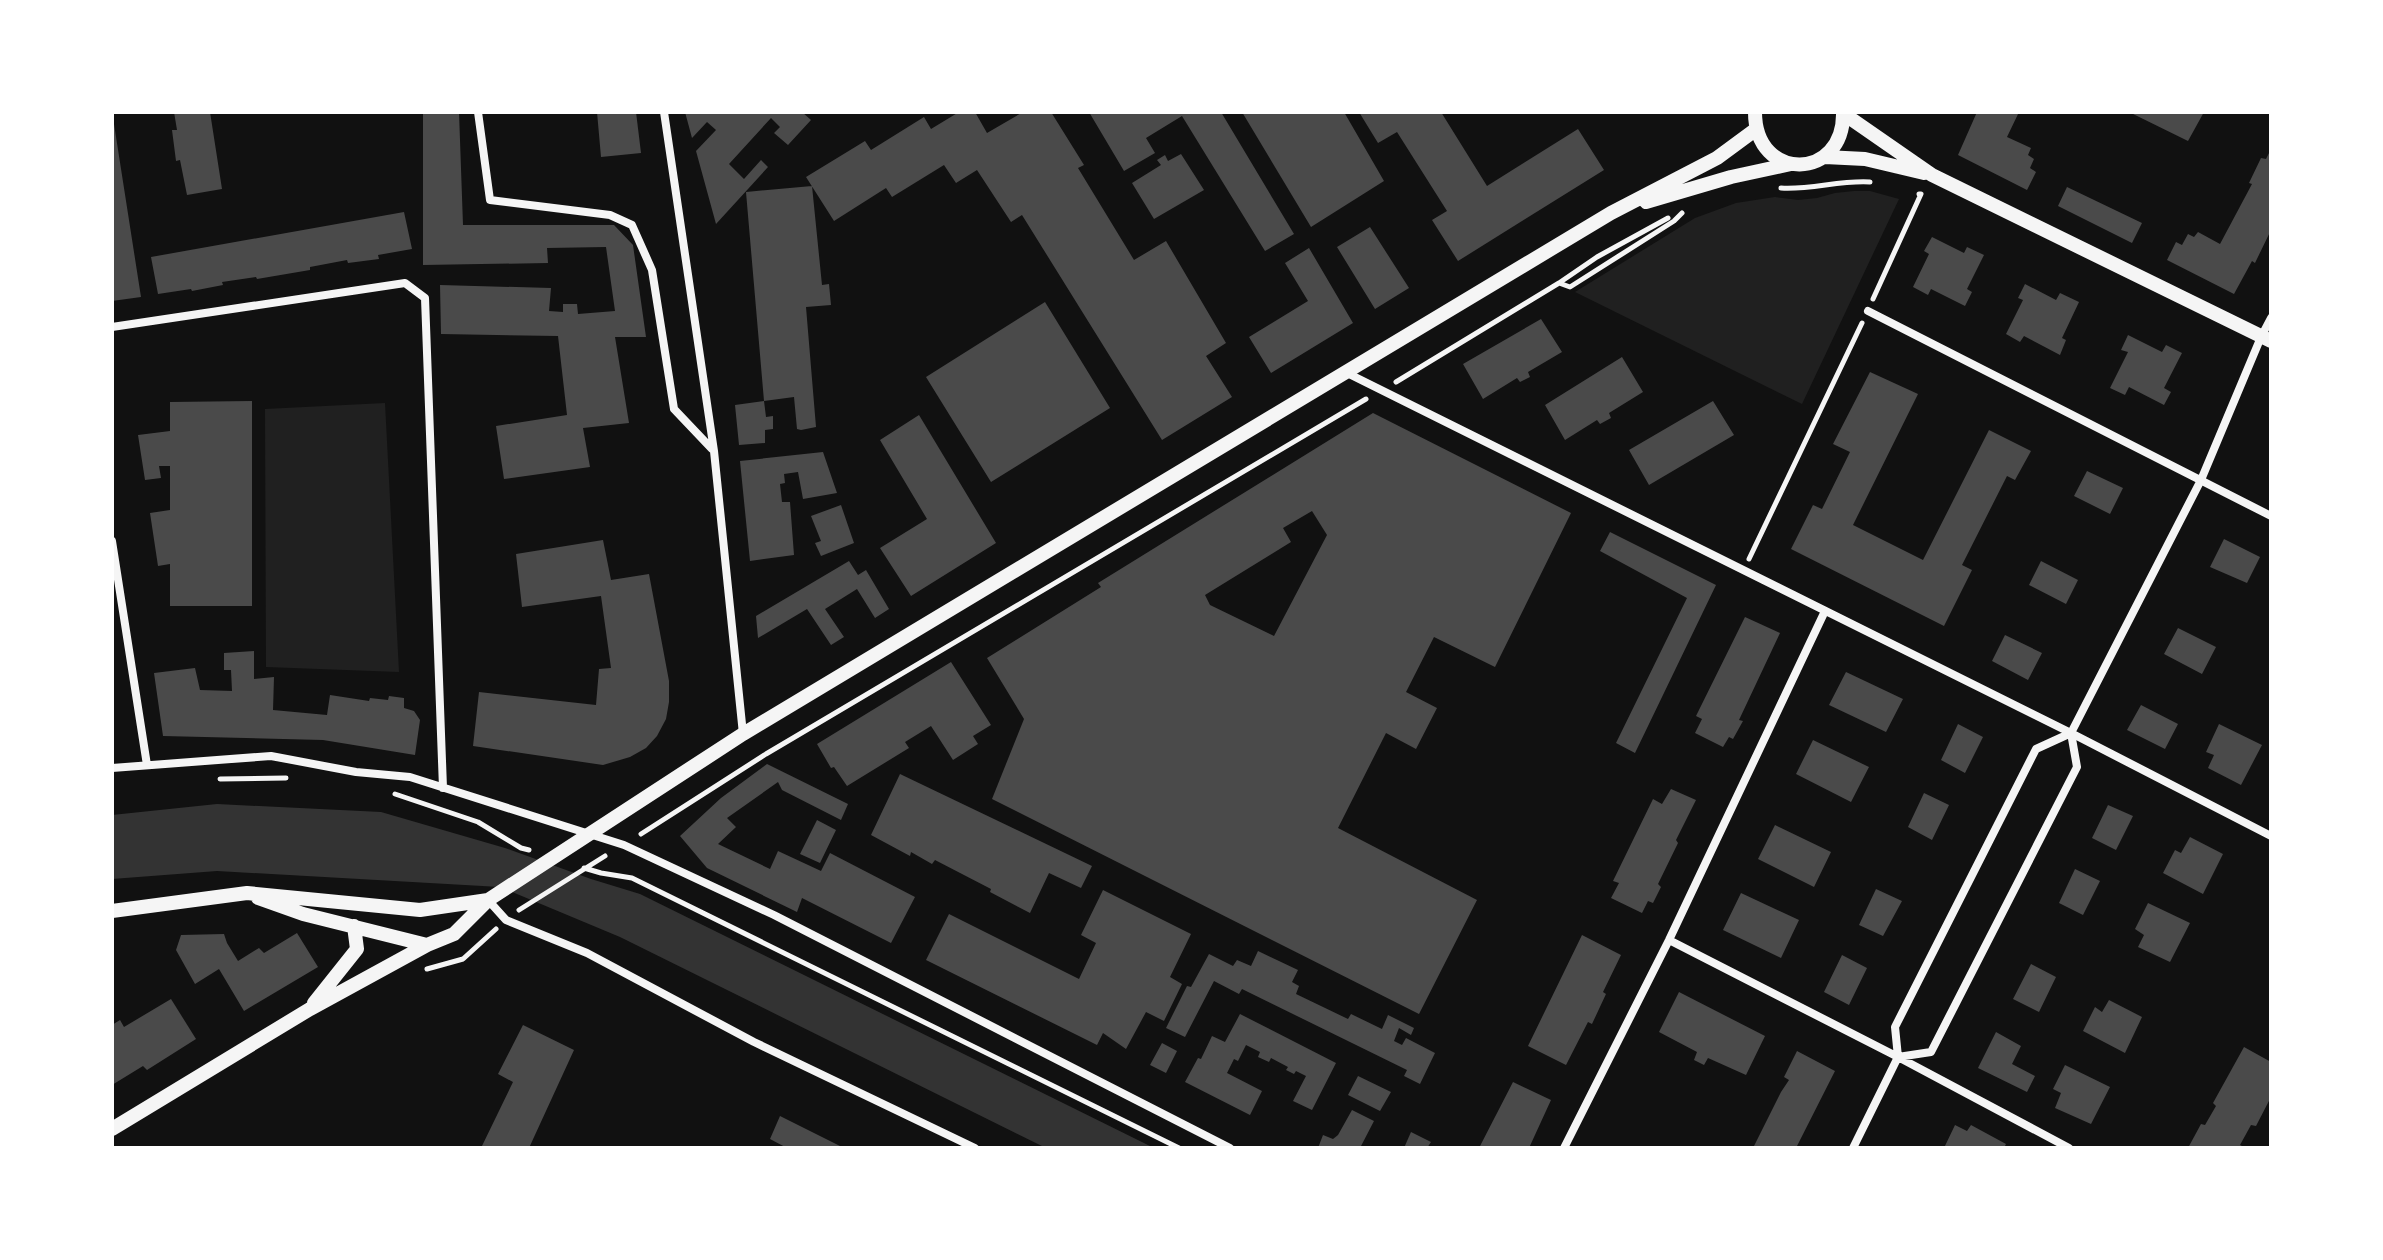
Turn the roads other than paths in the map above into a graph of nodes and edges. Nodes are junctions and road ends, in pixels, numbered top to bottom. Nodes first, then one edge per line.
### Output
1 (478, 112) edge
2 (664, 112) edge
3 (1755, 112) edge
4 (1844, 113) edge
5 (1755, 130) junction
6 (1825, 157) junction
7 (1791, 164) junction
8 (1932, 175) junction
9 (1611, 213) junction
10 (1868, 311) road end
11 (2271, 318) edge
12 (112, 327) edge
13 (2266, 339) edge
14 (1345, 372) junction
15 (714, 451) junction
16 (2201, 480) junction
17 (2271, 516) edge
18 (112, 541) edge
19 (1825, 611) junction
20 (2071, 733) junction
21 (743, 734) junction
22 (147, 765) junction
23 (112, 768) edge
24 (443, 788) junction
25 (590, 834) junction
26 (2271, 836) edge
27 (247, 893) junction
28 (488, 900) junction
29 (112, 911) edge
30 (354, 926) junction
31 (1669, 940) junction
32 (427, 945) junction
33 (310, 1009) junction
34 (1898, 1057) junction
35 (112, 1129) edge
36 (975, 1148) edge
37 (1230, 1148) edge
38 (1564, 1148) edge
39 (1853, 1148) edge
40 (2069, 1148) edge

1 - 15 street
2 - 15 street
3 - 5 street
4 - 6 street
4 - 8 street
5 - 7 street
5 - 9 street
6 - 7 street
6 - 8 street
7 - 9 street
8 - 13 street
9 - 14 street
10 - 16 street
11 - 13 street
12 - 24 street
13 - 16 street
14 - 19 street
14 - 21 street
15 - 21 street
16 - 17 street
16 - 20 street
18 - 22 street
19 - 20 street
19 - 31 street
20 - 26 street
20 - 34 street
20 - 34 street
21 - 25 street
22 - 23 street
22 - 24 street
24 - 25 street
25 - 28 street
25 - 37 street
27 - 28 street
27 - 29 street
27 - 30 street
28 - 32 street
28 - 36 street
30 - 32 street
30 - 33 street
31 - 34 street
31 - 38 street
32 - 33 street
33 - 35 street
34 - 39 street
34 - 40 street

